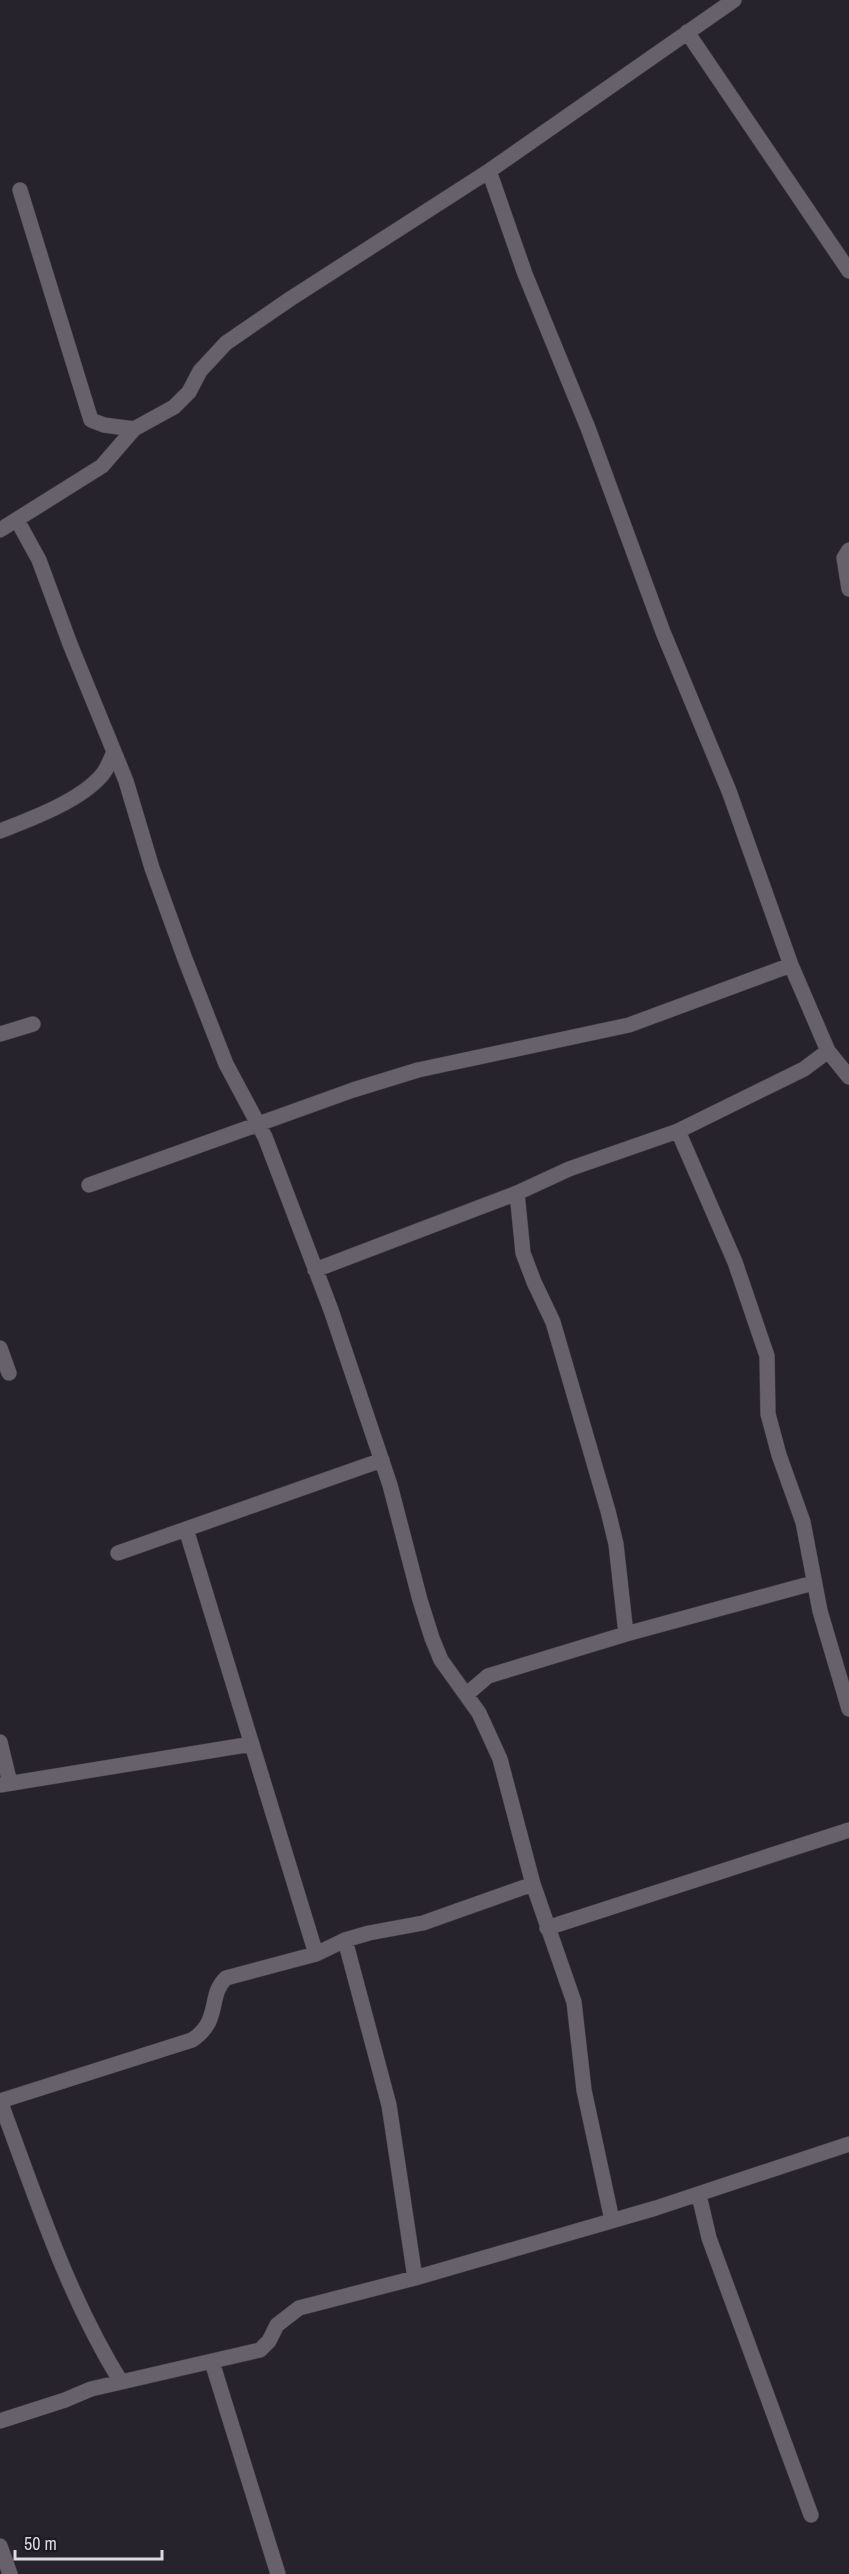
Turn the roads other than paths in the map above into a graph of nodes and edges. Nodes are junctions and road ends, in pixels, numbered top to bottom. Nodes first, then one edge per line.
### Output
1 (734, 0) edge
2 (687, 32) junction
3 (489, 171) junction
4 (20, 190) dead end
5 (849, 271) edge
6 (134, 429) junction
7 (17, 520) junction
8 (0, 530) edge
9 (849, 550) edge
10 (849, 589) edge
11 (113, 754) junction
12 (0, 831) edge
13 (791, 965) junction
14 (33, 1024) dead end
15 (0, 1034) edge
16 (828, 1051) junction
17 (849, 1077) edge
18 (259, 1125) junction
19 (678, 1131) junction
20 (89, 1185) dead end
21 (517, 1193) junction
22 (315, 1270) junction
23 (0, 1348) edge
24 (9, 1373) dead end
25 (382, 1460) junction
26 (186, 1529) junction
27 (118, 1554) dead end
28 (813, 1583) junction
29 (626, 1634) junction
30 (468, 1694) junction
31 (849, 1709) edge
32 (0, 1742) edge
33 (252, 1744) junction
34 (5, 1784) edge
35 (849, 1830) edge
36 (533, 1884) junction
37 (547, 1928) junction
38 (345, 1940) junction
39 (316, 1954) junction
40 (0, 2101) edge
41 (849, 2144) edge
42 (699, 2195) junction
43 (612, 2220) junction
44 (415, 2278) junction
45 (212, 2362) junction
46 (121, 2382) junction
47 (0, 2421) edge
48 (812, 2515) dead end
49 (0, 2546) edge
50 (10, 2574) edge
51 (278, 2574) edge

1 - 2 street
2 - 3 street
2 - 5 street
3 - 6 street
3 - 13 street
4 - 6 street
6 - 7 street
7 - 8 street
7 - 11 street
9 - 10 street
11 - 12 street
11 - 18 street
13 - 16 street
13 - 18 street
14 - 15 street
16 - 17 street
16 - 19 street
18 - 20 street
18 - 22 street
19 - 21 street
19 - 28 street
21 - 22 street
21 - 29 street
22 - 25 street
23 - 24 street
25 - 26 street
25 - 30 street
26 - 27 street
26 - 33 street
28 - 29 street
28 - 31 street
29 - 30 street
30 - 36 street
32 - 34 street
33 - 34 street
33 - 39 street
35 - 37 street
36 - 37 street
36 - 38 street
37 - 43 street
38 - 39 street
38 - 44 street
39 - 40 street
40 - 46 street
41 - 42 street
42 - 43 street
42 - 48 street
43 - 44 street
44 - 45 street
45 - 46 street
45 - 51 street
46 - 47 street
49 - 50 street

